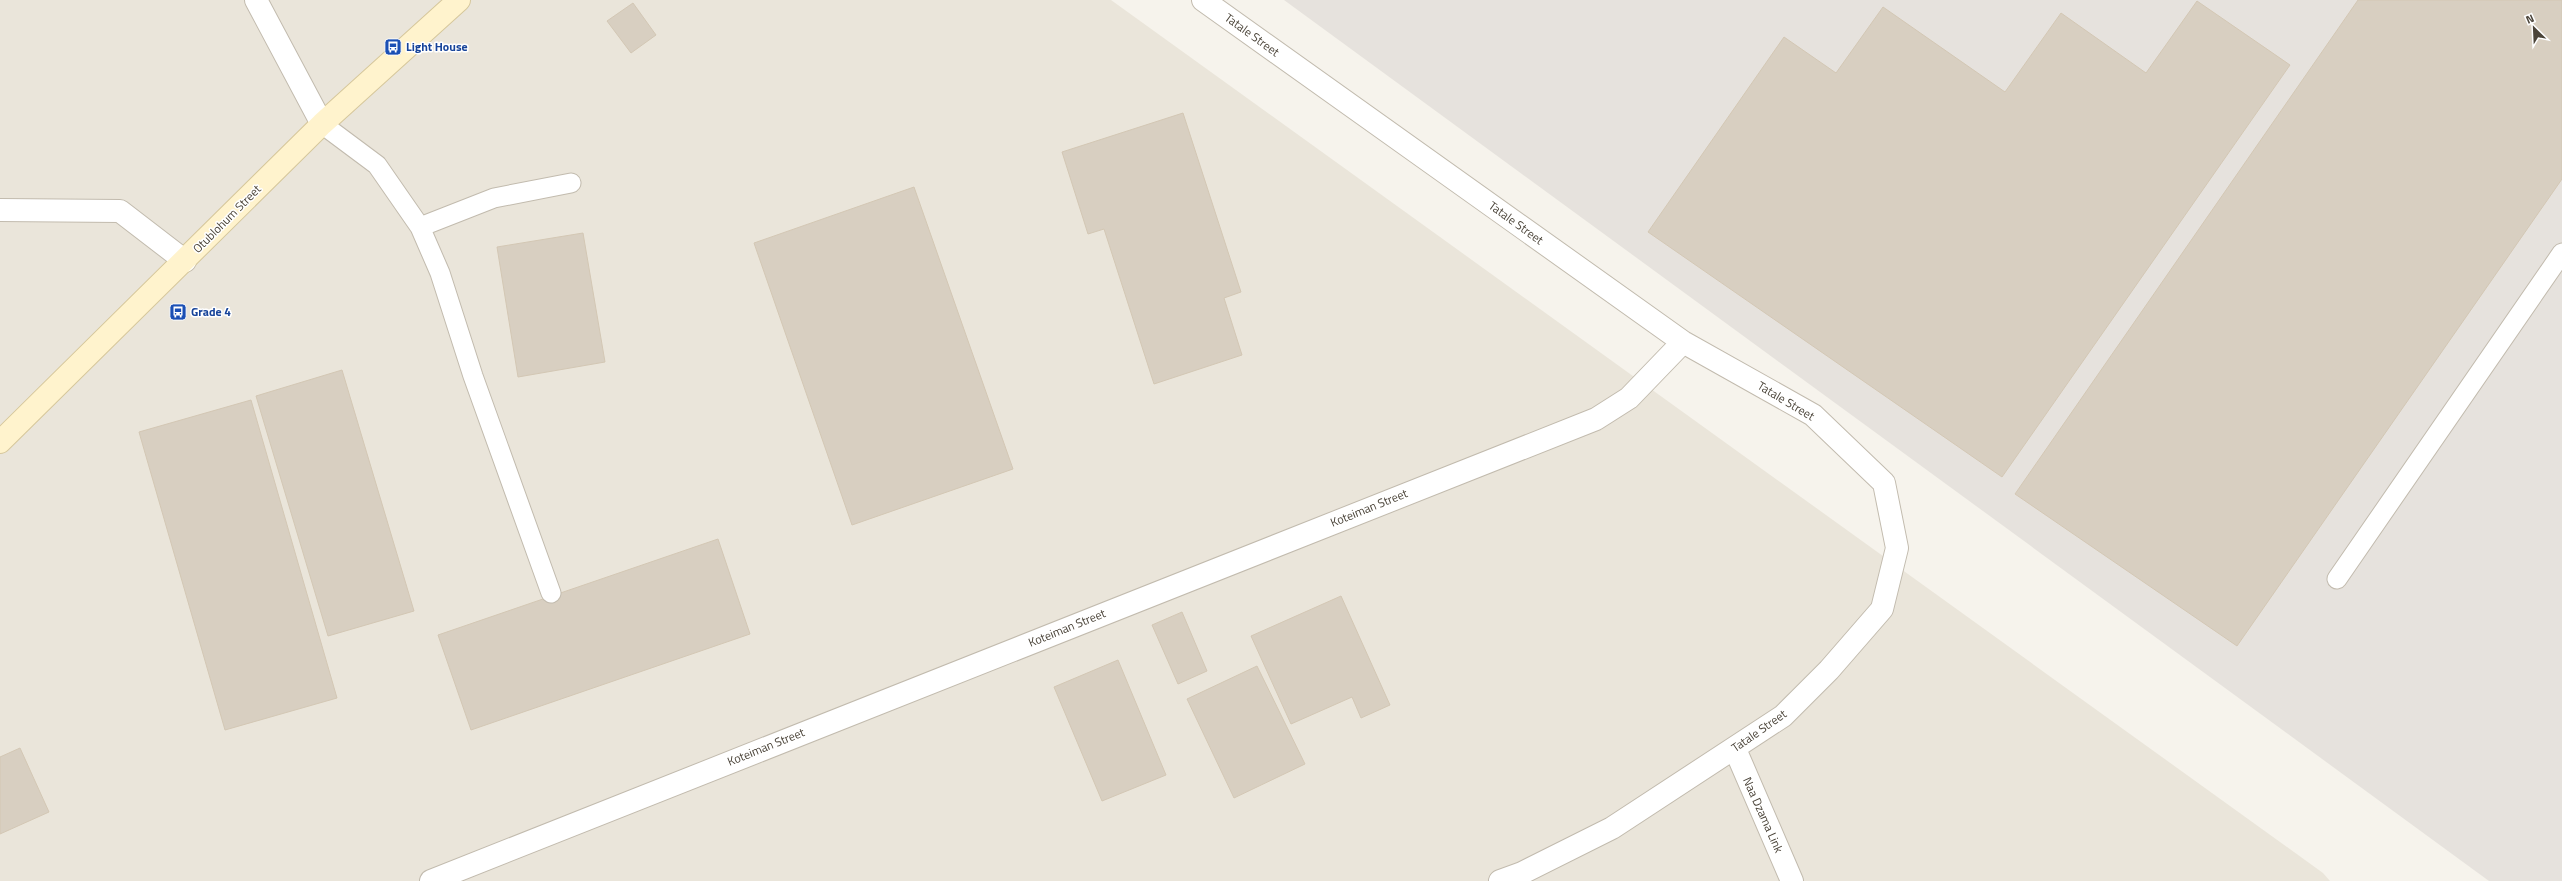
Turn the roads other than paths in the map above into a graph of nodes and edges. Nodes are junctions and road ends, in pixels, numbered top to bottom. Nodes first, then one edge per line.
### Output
1 (256, 0) edge
2 (459, 0) edge
3 (1203, 0) edge
4 (322, 124) junction
5 (570, 183) dead end
6 (0, 210) edge
7 (420, 227) junction
8 (2562, 253) edge
9 (185, 261) junction
10 (1683, 342) junction
11 (0, 442) edge
12 (2337, 579) dead end
13 (551, 593) dead end
14 (1734, 749) junction
15 (431, 881) edge
16 (1500, 881) edge
17 (1792, 881) edge

1 - 4 street
2 - 4 street, Otublohum Street
3 - 10 street, Tatale Street
4 - 7 lane
4 - 9 street, Otublohum Street
5 - 7 lane
6 - 9 street
7 - 13 lane
8 - 12 lane
9 - 11 street, Otublohum Street
10 - 14 street, Tatale Street
10 - 15 street, Koteiman Street
14 - 16 street, Tatale Street
14 - 17 street, Naa Dzama Link

